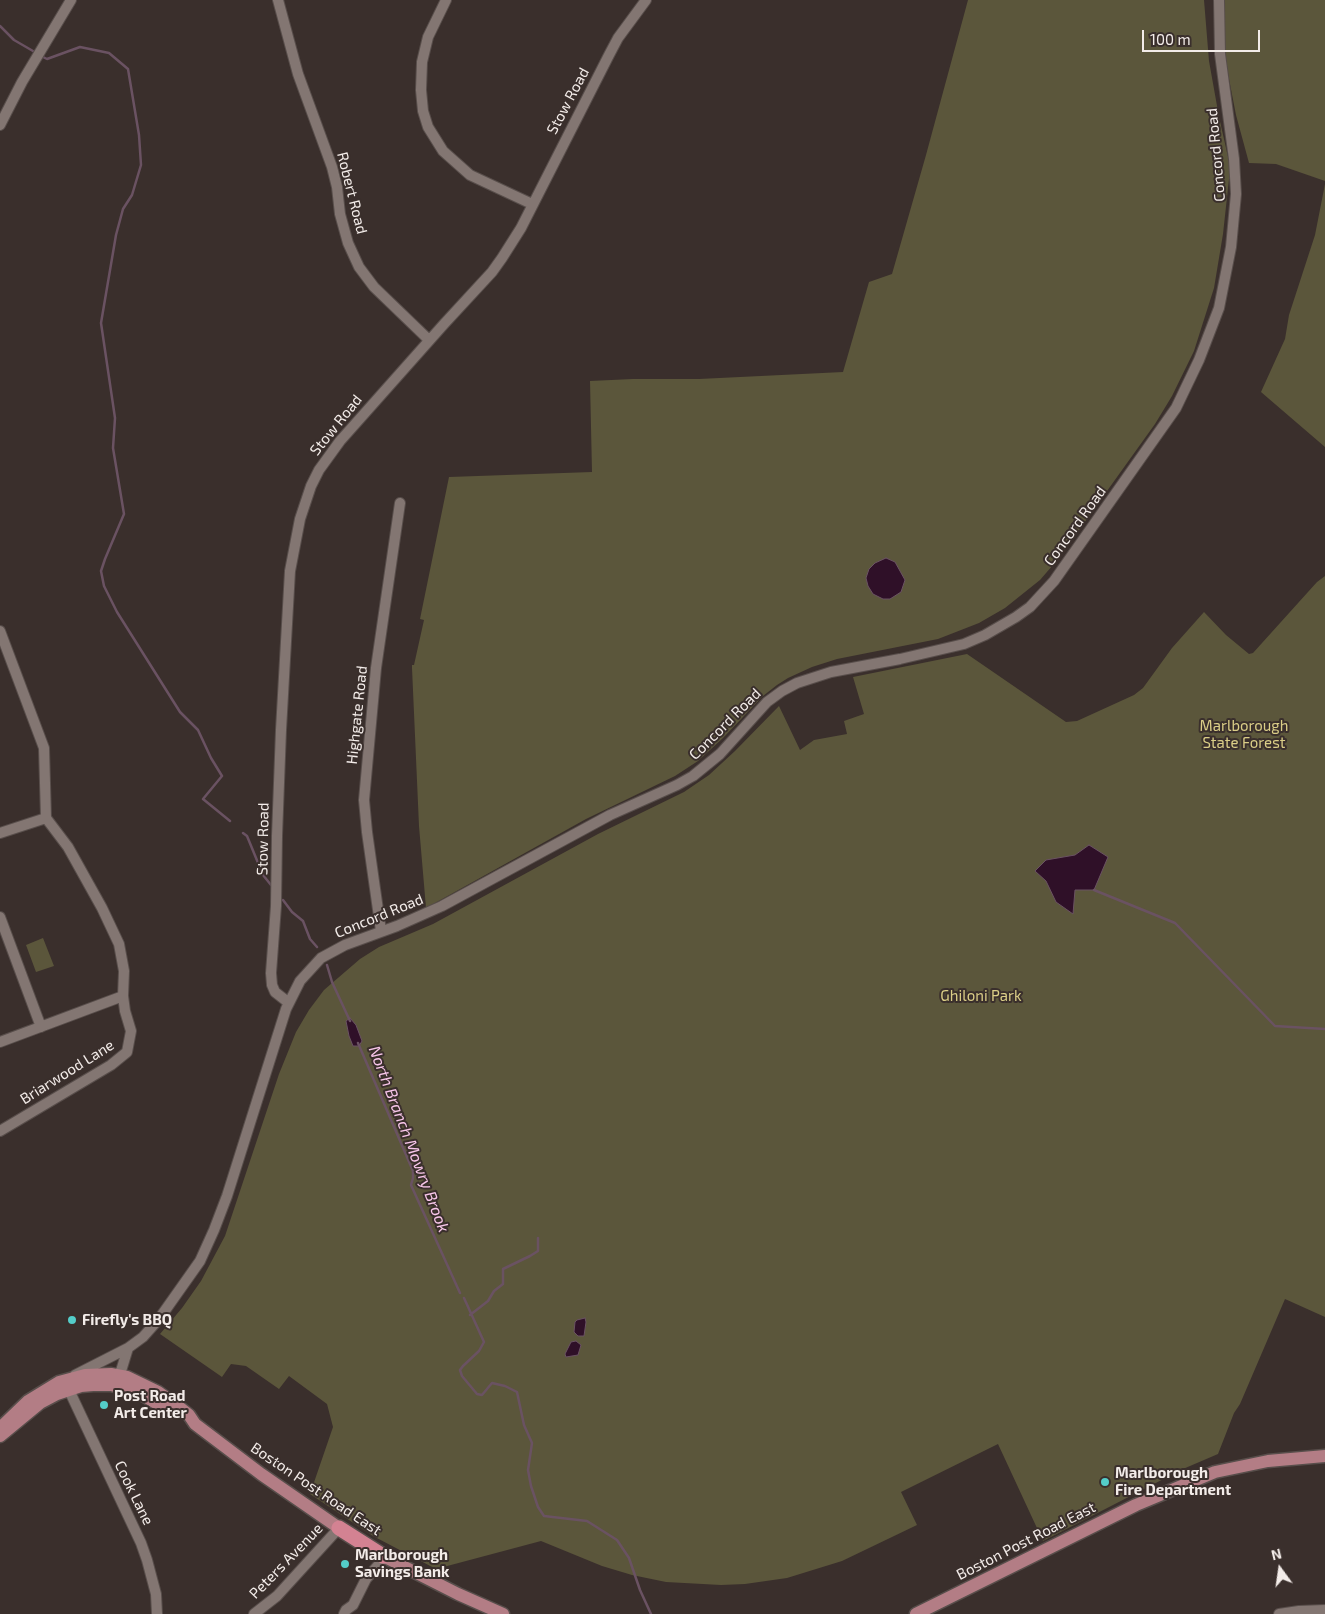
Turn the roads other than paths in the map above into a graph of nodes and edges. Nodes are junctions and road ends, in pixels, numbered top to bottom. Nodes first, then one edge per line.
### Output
1 (72, 0) edge
2 (278, 0) edge
3 (446, 0) edge
4 (646, 0) edge
5 (1219, 0) edge
6 (0, 125) edge
7 (532, 204) junction
8 (429, 340) junction
9 (400, 502) dead end
10 (0, 631) edge
11 (46, 818) junction
12 (0, 833) edge
13 (0, 917) edge
14 (381, 931) junction
15 (123, 996) junction
16 (289, 1003) junction
17 (41, 1027) junction
18 (0, 1042) edge
19 (0, 1131) edge
20 (128, 1348) junction
21 (114, 1355) junction
22 (113, 1380) junction
23 (64, 1386) junction
24 (0, 1428) edge
25 (0, 1436) edge
26 (1325, 1456) edge
27 (339, 1528) junction
28 (383, 1556) junction
29 (1325, 1610) edge
30 (157, 1614) edge
31 (254, 1614) edge
32 (344, 1614) edge
33 (503, 1614) edge
34 (916, 1614) edge
35 (1279, 1614) edge

1 - 6 street
2 - 8 street, Robert Road
3 - 7 street
4 - 7 street, Stow Road
5 - 14 street, Concord Road
7 - 8 street, Stow Road
8 - 16 street, Stow Road
9 - 14 street, Highgate Road
10 - 11 street
11 - 12 street
11 - 15 street, Briarwood Lane
13 - 17 street
14 - 16 street, Concord Road
15 - 17 street
15 - 19 street, Briarwood Lane
16 - 20 street, Concord Road
17 - 18 street
20 - 21 street, Concord Road
20 - 22 street
21 - 22 street
21 - 23 street, Concord Road
22 - 23 main road, Boston Post Road East
22 - 27 main road, Boston Post Road East
23 - 24 main road
23 - 25 main road
23 - 30 street, Cook Lane
26 - 34 main road, Boston Post Road East
27 - 28 highway, Boston Post Road East
27 - 31 street, Peters Avenue
28 - 32 street
28 - 33 main road, Boston Post Road East
29 - 35 street

